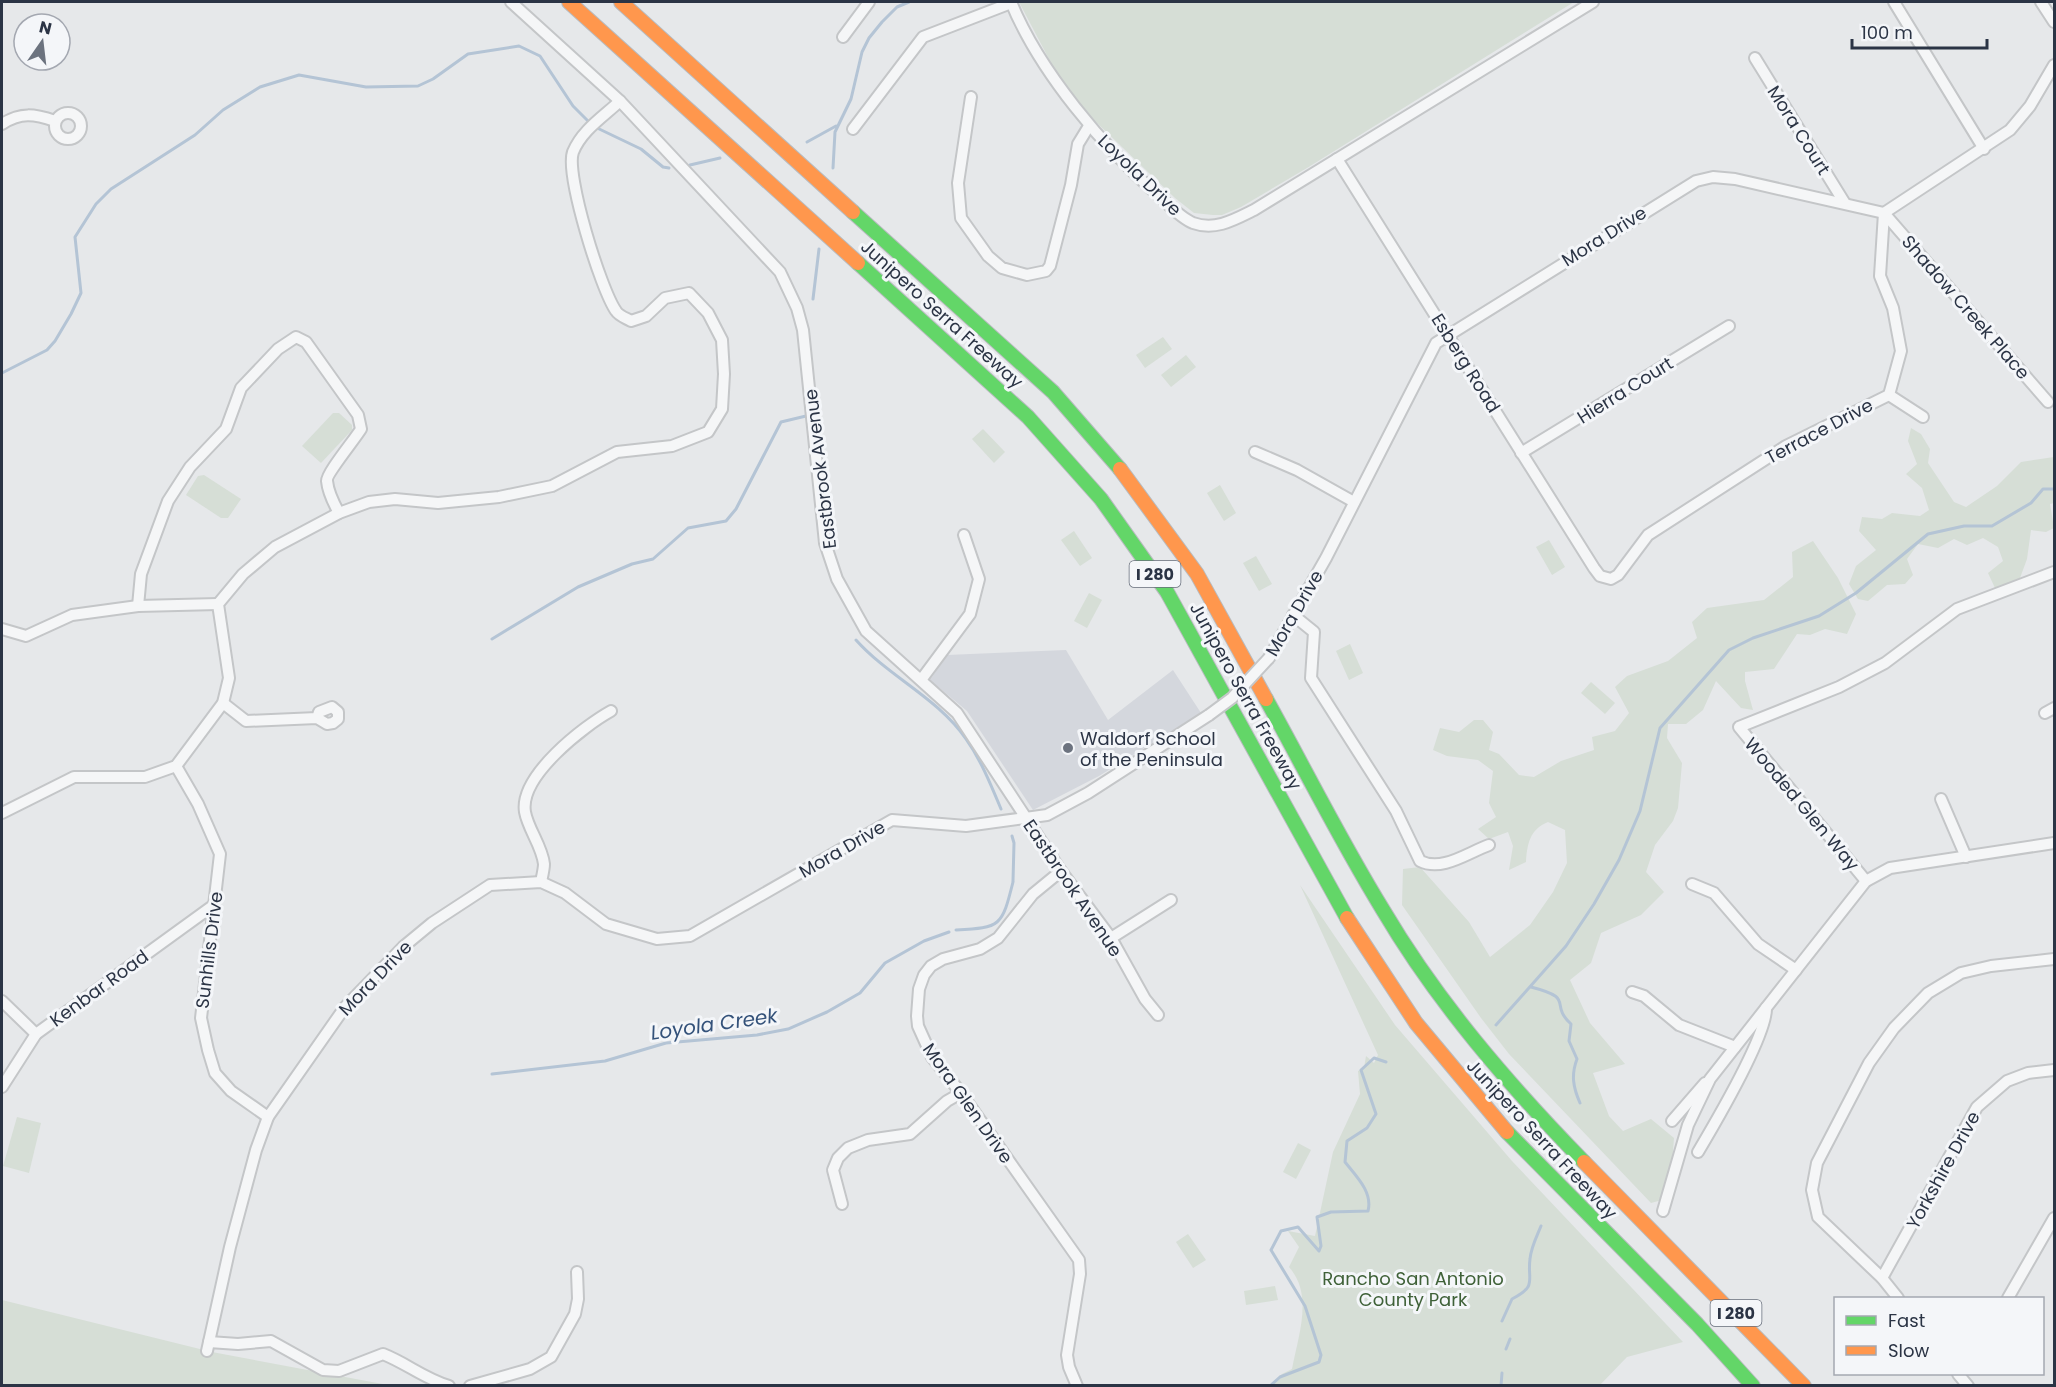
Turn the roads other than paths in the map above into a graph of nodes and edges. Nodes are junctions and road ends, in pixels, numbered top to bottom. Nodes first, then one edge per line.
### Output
1 (511, 2) edge
2 (569, 2) edge
3 (621, 2) edge
4 (869, 2) edge
5 (1011, 2) edge
6 (1593, 2) edge
7 (1894, 2) edge
8 (2041, 2) edge
9 (2055, 22) edge
10 (843, 37) dead end
11 (1755, 58) dead end
12 (2055, 65) edge
13 (971, 97) dead end
14 (620, 102) junction
15 (55, 121) dead end
16 (2, 124) edge
17 (1089, 126) junction
18 (853, 129) dead end
19 (1984, 149) junction
20 (1337, 159) junction
21 (1844, 202) junction
22 (1884, 213) junction
23 (1729, 326) dead end
24 (1449, 335) junction
25 (1889, 394) junction
26 (2048, 402) dead end
27 (1923, 417) dead end
28 (1255, 453) dead end
29 (1521, 453) junction
30 (1354, 502) junction
31 (339, 513) junction
32 (964, 535) dead end
33 (1594, 568) joint
34 (2055, 572) edge
35 (218, 604) junction
36 (138, 606) junction
37 (1293, 615) junction
38 (2, 629) edge
39 (921, 680) junction
40 (223, 703) junction
41 (611, 711) dead end
42 (317, 718) dead end
43 (176, 766) junction
44 (1941, 799) dead end
45 (2, 813) edge
46 (1027, 820) junction
47 (2054, 844) edge
48 (1489, 845) dead end
49 (1966, 857) junction
50 (1061, 871) junction
51 (1866, 881) junction
52 (541, 882) junction
53 (1692, 884) dead end
54 (1171, 900) dead end
55 (214, 905) junction
56 (1112, 938) junction
57 (2055, 959) edge
58 (1796, 970) junction
59 (1632, 992) dead end
60 (2, 1001) edge
61 (1766, 1008) junction
62 (1158, 1015) dead end
63 (36, 1034) junction
64 (1736, 1047) junction
65 (2055, 1070) edge
66 (1710, 1079) junction
67 (2, 1087) edge
68 (961, 1093) junction
69 (268, 1117) junction
70 (1672, 1121) dead end
71 (1698, 1152) dead end
72 (842, 1204) dead end
73 (1663, 1211) dead end
74 (2055, 1218) edge
75 (576, 1272) dead end
76 (1882, 1278) junction
77 (1896, 1297) edge
78 (2009, 1297) edge
79 (449, 1386) edge
80 (470, 1386) edge
81 (1077, 1386) edge
82 (1753, 1386) edge
83 (1804, 1386) edge

1 - 14 street, Eastbrook Avenue
2 - 82 highway, Junipero Serra Freeway / I 280
3 - 83 highway, Junipero Serra Freeway / I 280
4 - 10 street
5 - 17 street, Loyola Drive
5 - 18 street, Loyola Drive
6 - 20 street, Loyola Drive
7 - 19 street
8 - 9 street
11 - 21 street, Mora Court
12 - 19 street
13 - 17 street
14 - 31 street
14 - 39 street, Eastbrook Avenue
15 - 16 street
17 - 20 street, Loyola Drive
19 - 22 street
20 - 24 street, Esberg Road
21 - 22 street, Mora Drive
21 - 24 street, Mora Drive
22 - 25 street, Terrace Drive
22 - 26 street, Shadow Creek Place
23 - 29 street, Hierra Court
24 - 29 street, Esberg Road
24 - 30 street, Mora Drive
25 - 27 street
25 - 33 street, Terrace Drive
28 - 30 street
29 - 33 street, Esberg Road
30 - 37 street, Mora Drive
31 - 35 street
31 - 36 street
32 - 39 street
34 - 51 street, Wooded Glen Way
35 - 36 street
35 - 40 street
36 - 38 street
37 - 46 street, Mora Drive, bridge
37 - 48 street
39 - 46 street, Eastbrook Avenue
40 - 42 street
40 - 43 street
41 - 52 street
43 - 45 street
43 - 55 street, Sunhills Drive
44 - 49 street
46 - 50 street, Eastbrook Avenue
46 - 52 street, Mora Drive
47 - 49 street
49 - 51 street
50 - 56 street, Eastbrook Avenue
50 - 68 street, Mora Glen Drive
51 - 58 street
52 - 69 street, Mora Drive
53 - 58 street
54 - 56 street
55 - 63 street, Kenbar Road
55 - 69 street, Sunhills Drive
56 - 62 street, Eastbrook Avenue
57 - 76 street
58 - 61 street
59 - 64 street
60 - 63 street
61 - 64 street
61 - 71 street
63 - 67 street, Kenbar Road
64 - 66 street
65 - 76 street, Yorkshire Drive
66 - 70 street
66 - 73 street
68 - 72 street
68 - 81 street, Mora Glen Drive
69 - 79 street, Mora Drive
74 - 78 street
75 - 80 street
76 - 77 street

